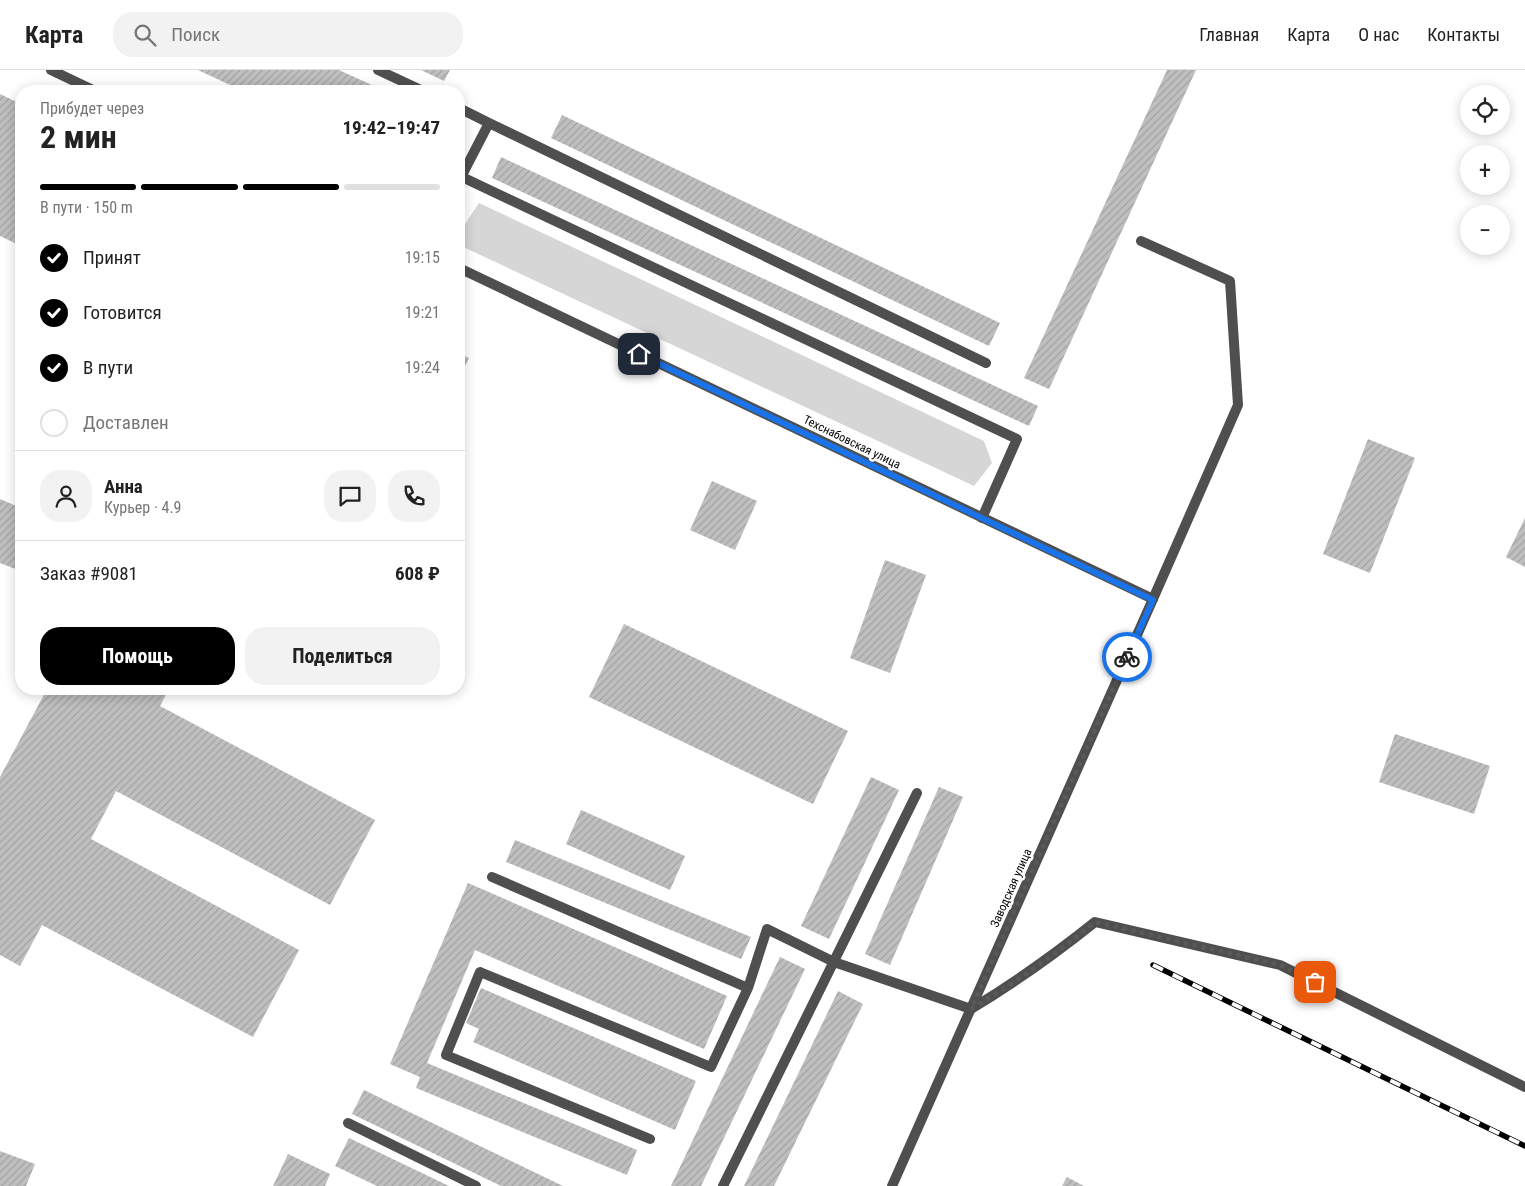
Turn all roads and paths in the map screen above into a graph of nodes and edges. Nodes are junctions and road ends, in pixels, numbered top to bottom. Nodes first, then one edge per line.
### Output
1 (51, 70) edge
2 (378, 70) edge
3 (82, 85) edge
4 (410, 85) edge
5 (465, 111) edge
6 (489, 123) junction
7 (465, 169) edge
8 (465, 181) edge
9 (1141, 241) dead end
10 (465, 271) edge
11 (986, 362) dead end
12 (982, 518) junction
13 (1153, 600) junction
14 (917, 793) dead end
15 (492, 877) dead end
16 (834, 962) junction
17 (748, 988) junction
18 (971, 1009) junction
19 (1525, 1087) edge
20 (348, 1123) dead end
21 (650, 1139) dead end
22 (476, 1186) edge
23 (723, 1186) edge
24 (892, 1186) edge

1 - 3 street
2 - 4 street
5 - 6 street
6 - 7 street
6 - 11 street
8 - 12 street
9 - 13 street, Заводская улица
10 - 12 street, Техснабовская улица
12 - 13 street, Техснабовская улица
13 - 18 street, Заводская улица
14 - 16 street
15 - 17 street
16 - 17 street
16 - 18 street
16 - 23 street
17 - 21 street
18 - 19 street
18 - 24 street, Заводская улица
20 - 22 street

